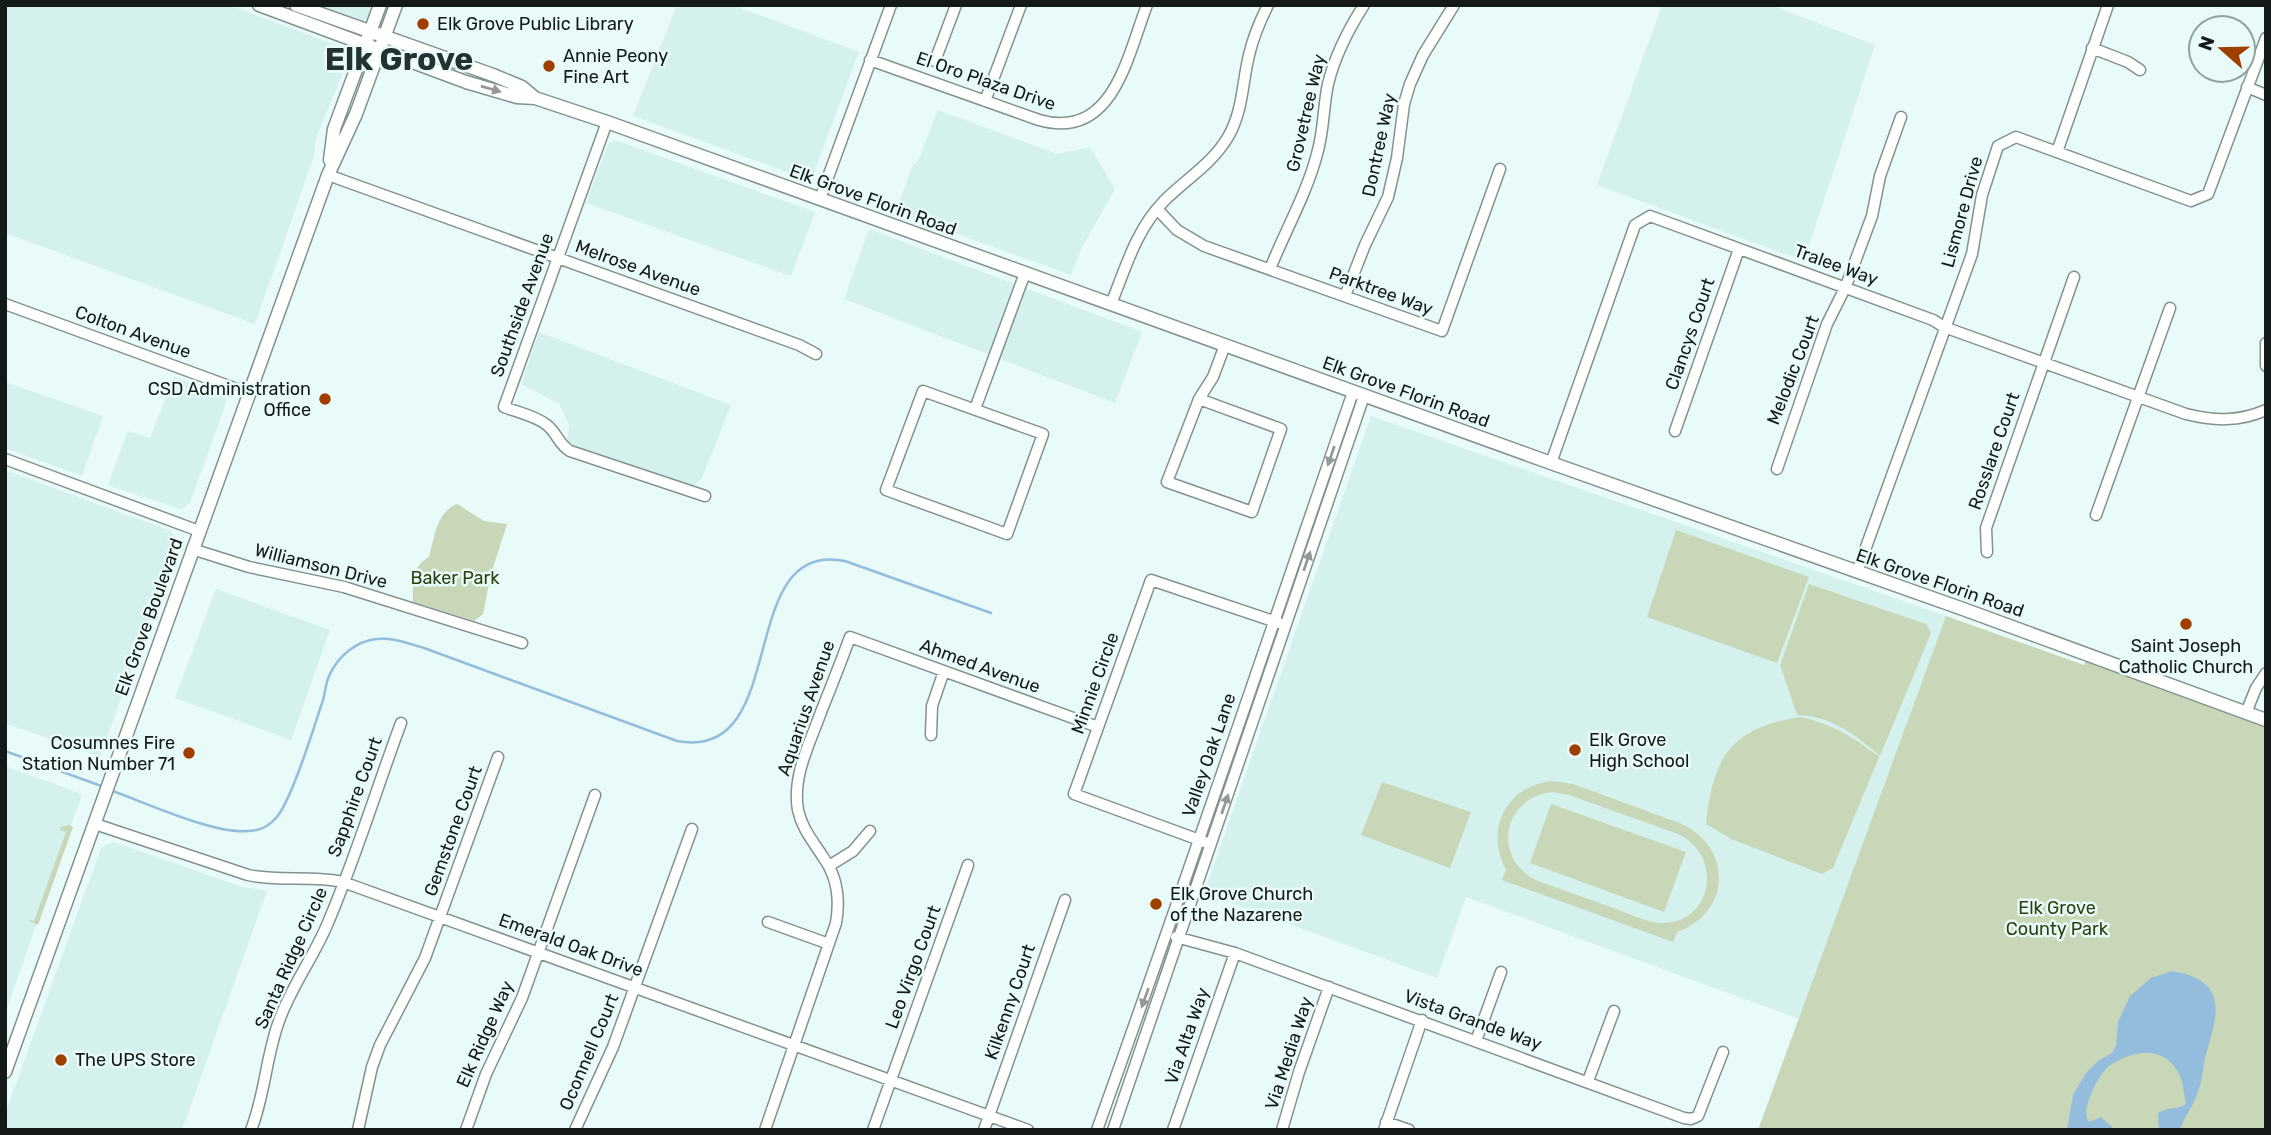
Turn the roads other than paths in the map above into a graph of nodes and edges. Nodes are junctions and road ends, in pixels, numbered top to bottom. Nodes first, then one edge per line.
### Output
1 (259, 5) edge
2 (296, 5) edge
3 (380, 5) edge
4 (396, 5) edge
5 (891, 5) edge
6 (956, 5) edge
7 (1021, 5) edge
8 (1147, 5) edge
9 (1268, 5) edge
10 (1364, 5) edge
11 (1454, 5) edge
12 (2109, 5) edge
13 (385, 37) junction
14 (367, 38) junction
15 (2266, 38) edge
16 (2092, 48) junction
17 (380, 51) junction
18 (870, 60) junction
19 (935, 61) dead end
20 (2140, 70) dead end
21 (2247, 87) junction
22 (2266, 95) edge
23 (535, 98) junction
24 (985, 101) junction
25 (1901, 117) dead end
26 (607, 122) junction
27 (2057, 152) junction
28 (1500, 169) dead end
29 (328, 175) junction
30 (820, 199) junction
31 (1157, 208) junction
32 (1739, 249) junction
33 (557, 258) junction
34 (1270, 269) junction
35 (1025, 273) junction
36 (2074, 277) dead end
37 (1846, 286) junction
38 (1345, 296) junction
39 (5, 304) edge
40 (1111, 304) junction
41 (2170, 308) dead end
42 (1944, 327) junction
43 (2266, 343) edge
44 (1225, 345) junction
45 (816, 354) dead end
46 (2043, 363) junction
47 (2266, 366) edge
48 (248, 393) junction
49 (1358, 394) junction
50 (2138, 397) junction
51 (1199, 399) junction
52 (975, 409) junction
53 (2266, 410) edge
54 (1675, 431) dead end
55 (5, 459) edge
56 (1551, 463) junction
57 (1777, 469) dead end
58 (705, 496) dead end
59 (2096, 515) dead end
60 (198, 531) junction
61 (192, 549) junction
62 (1987, 552) dead end
63 (1857, 572) junction
64 (1279, 624) junction
65 (850, 637) joint
66 (522, 643) dead end
67 (944, 671) junction
68 (2266, 673) edge
69 (2246, 713) junction
70 (2266, 720) edge
71 (401, 723) dead end
72 (1098, 727) junction
73 (931, 735) dead end
74 (498, 757) dead end
75 (595, 795) dead end
76 (95, 824) junction
77 (692, 829) dead end
78 (870, 831) dead end
79 (1198, 839) junction
80 (1211, 844) junction
81 (829, 866) junction
82 (968, 866) dead end
83 (343, 882) junction
84 (1065, 900) dead end
85 (440, 917) junction
86 (768, 922) dead end
87 (1168, 933) junction
88 (1180, 938) junction
89 (829, 944) junction
90 (538, 952) junction
91 (1235, 953) junction
92 (1501, 972) dead end
93 (635, 987) junction
94 (1329, 987) junction
95 (1614, 1011) dead end
96 (1422, 1020) junction
97 (1476, 1041) junction
98 (793, 1045) junction
99 (1724, 1052) dead end
100 (5, 1072) edge
101 (890, 1080) junction
102 (1588, 1081) junction
103 (989, 1116) junction
104 (1385, 1126) edge
105 (251, 1130) edge
106 (358, 1130) edge
107 (466, 1130) edge
108 (575, 1130) edge
109 (765, 1130) edge
110 (873, 1130) edge
111 (984, 1130) edge
112 (1028, 1130) edge
113 (1097, 1130) edge
114 (1113, 1130) edge
115 (1173, 1130) edge
116 (1282, 1130) edge
117 (1409, 1130) edge

1 - 14 main road, Elk Grove Florin Road
2 - 14 main road, Elk Grove Florin Road
3 - 14 main road, Elk Grove Boulevard
4 - 13 main road, Elk Grove Boulevard
5 - 18 street
6 - 19 street
7 - 24 street
8 - 24 street, El Oro Plaza Drive
9 - 31 street
10 - 34 street, Grovetree Way
11 - 38 street, Dontree Way
12 - 16 street
13 - 14 main road, Elk Grove Florin Road
13 - 17 main road, Elk Grove Boulevard
13 - 23 main road, Elk Grove Florin Road
14 - 17 main road, Elk Grove Florin Road
14 - 29 main road, Elk Grove Boulevard
15 - 21 street
16 - 20 street
16 - 27 street
17 -> 23 main road, Elk Grove Florin Road
17 - 29 main road, Elk Grove Boulevard
18 - 24 street, El Oro Plaza Drive
18 - 30 street
21 - 22 street
21 - 27 street
23 - 26 main road, Elk Grove Florin Road
25 - 37 street, Melodic Court
26 - 30 main road, Elk Grove Florin Road
26 - 33 street, Southside Avenue
27 - 42 street, Lismore Drive
28 - 38 street, Parktree Way
29 - 33 street, Melrose Avenue
29 - 48 main road, Elk Grove Boulevard
30 - 35 main road, Elk Grove Florin Road
31 - 34 street, Parktree Way
31 - 40 street
32 - 37 street, Tralee Way
32 - 54 street, Clancys Court
32 - 56 street, Tralee Way
33 - 45 street, Melrose Avenue
33 - 58 street, Southside Avenue
34 - 38 street, Parktree Way
35 - 40 main road, Elk Grove Florin Road
35 - 52 street
36 - 46 street, Rosslare Court
37 - 42 street, Tralee Way
37 - 57 street, Melodic Court
39 - 48 street, Colton Avenue
40 - 44 main road, Elk Grove Florin Road
41 - 50 street
42 - 46 street, Tralee Way
42 - 63 street, Lismore Drive
43 - 47 street
44 - 49 main road, Elk Grove Florin Road
44 - 51 street
46 - 50 street, Tralee Way
46 - 62 street, Rosslare Court
48 - 60 main road, Elk Grove Boulevard
49 - 56 main road, Elk Grove Florin Road
49 - 64 street, Valley Oak Lane
50 - 53 street, Tralee Way
50 - 59 street
51 - 51 street
52 - 52 street
55 - 60 street
56 - 63 main road, Elk Grove Florin Road
60 - 61 main road, Elk Grove Boulevard
61 - 66 street, Williamson Drive
61 - 76 main road, Elk Grove Boulevard
63 - 69 main road, Elk Grove Florin Road
64 - 72 street, Minnie Circle
64 - 79 street, Valley Oak Lane
80 -> 64 street, Valley Oak Lane
65 - 67 street, Ahmed Avenue
65 - 81 street, Aquarius Avenue
67 - 72 street, Ahmed Avenue
67 - 73 street
68 - 69 street
69 - 70 main road, Elk Grove Florin Road
71 - 83 street, Sapphire Court
72 - 79 street, Minnie Circle
74 - 85 street, Gemstone Court
75 - 90 street, Elk Ridge Way
76 - 83 street, Emerald Oak Drive
76 - 100 main road, Elk Grove Boulevard
77 - 93 street, Oconnell Court
78 - 81 street
79 - 80 street, Minnie Circle
79 - 87 street, Valley Oak Lane
80 - 88 street, Valley Oak Lane
81 - 89 street, Aquarius Avenue
82 - 101 street, Leo Virgo Court
83 - 85 street, Emerald Oak Drive
83 - 105 street, Santa Ridge Circle
84 - 103 street, Kilkenny Court
85 - 90 street, Emerald Oak Drive
85 - 106 street
86 - 89 street
87 - 88 street, Vista Grande Way
87 -> 113 street, Valley Oak Lane
88 - 91 street, Vista Grande Way
88 - 114 street, Valley Oak Lane
89 - 98 street, Aquarius Avenue
90 - 93 street, Emerald Oak Drive
90 - 107 street, Elk Ridge Way
91 - 94 street, Vista Grande Way
91 - 115 street, Via Alta Way
92 - 97 street
93 - 98 street, Emerald Oak Drive
93 - 108 street, Oconnell Court
94 - 96 street, Vista Grande Way
94 - 116 street, Via Media Way
95 - 102 street
96 - 97 street, Vista Grande Way
96 - 104 street
97 - 102 street, Vista Grande Way
98 - 101 street, Emerald Oak Drive
98 - 109 street, Aquarius Avenue
99 - 102 street, Vista Grande Way
101 - 103 street, Emerald Oak Drive
101 - 110 street, Leo Virgo Court
103 - 111 street, Kilkenny Court
103 - 112 street, Emerald Oak Drive
104 - 117 street

